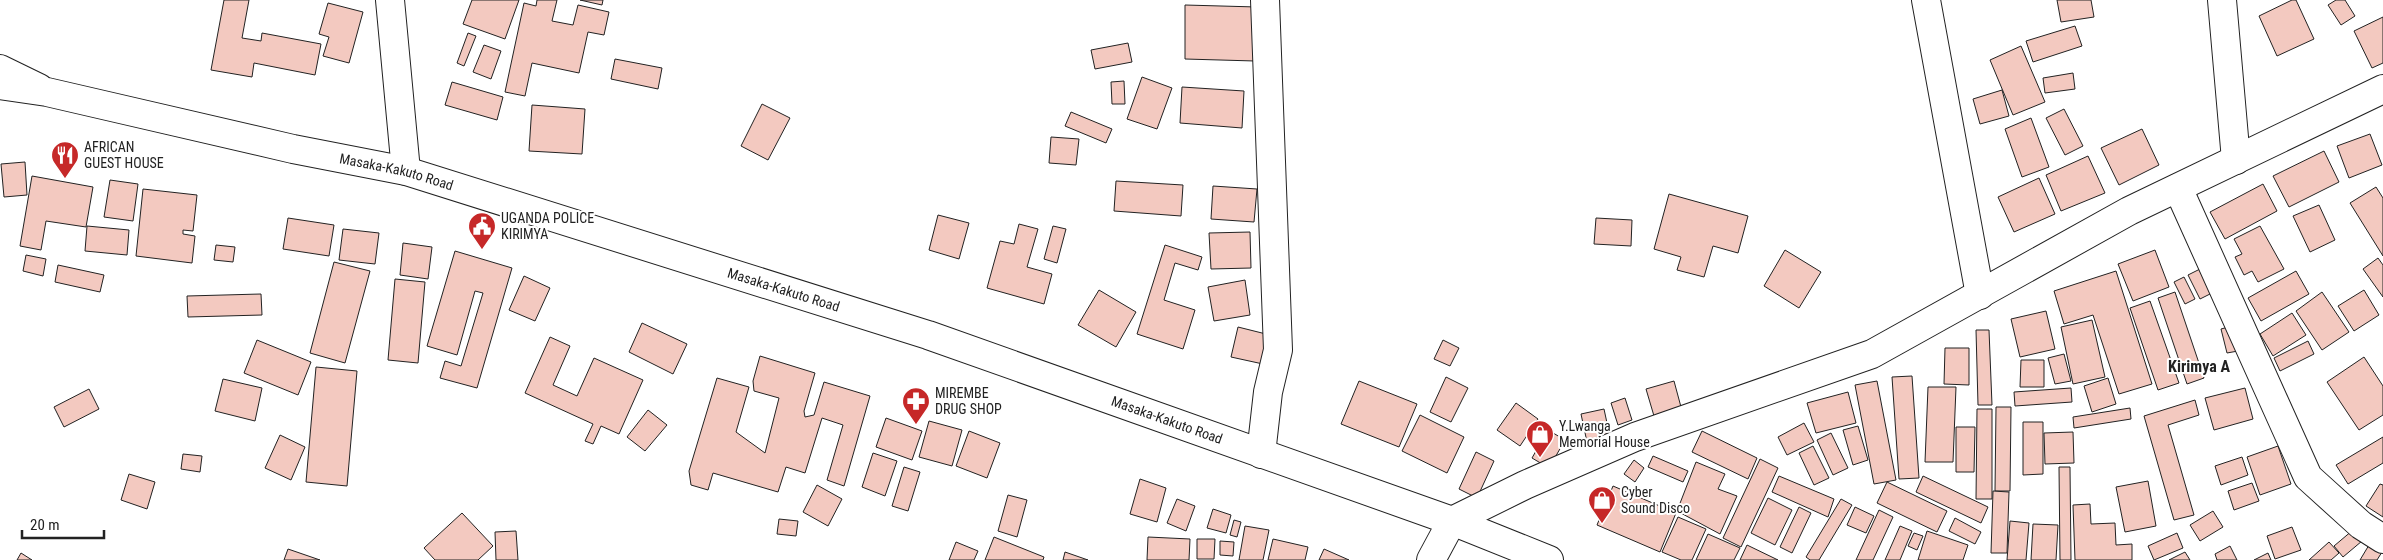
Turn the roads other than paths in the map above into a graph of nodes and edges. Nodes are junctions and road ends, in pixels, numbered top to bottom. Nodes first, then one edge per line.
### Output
1 (390, 0) edge
2 (1265, 0) edge
3 (1926, 0) edge
4 (2222, 0) edge
5 (0, 69) edge
6 (0, 85) edge
7 (2383, 89) edge
8 (47, 92) junction
9 (2236, 160) junction
10 (406, 171) junction
11 (2178, 188) junction
12 (1980, 295) junction
13 (1261, 454) junction
14 (1452, 521) junction
15 (2383, 539) edge
16 (1431, 560) edge
17 (1549, 560) edge

1 - 10 main road
2 - 13 main road
3 - 12 main road
4 - 9 main road
5 - 8 main road
6 - 8 main road, Masaka-Kakuto Road
7 - 9 main road
8 - 10 main road, Masaka-Kakuto Road
9 - 11 main road
10 - 13 main road, Masaka-Kakuto Road
11 - 12 main road
11 - 15 main road
12 - 14 main road
13 - 14 main road, Masaka-Kakuto Road
14 - 16 main road
14 - 17 main road, Masaka-Kakuto Road

